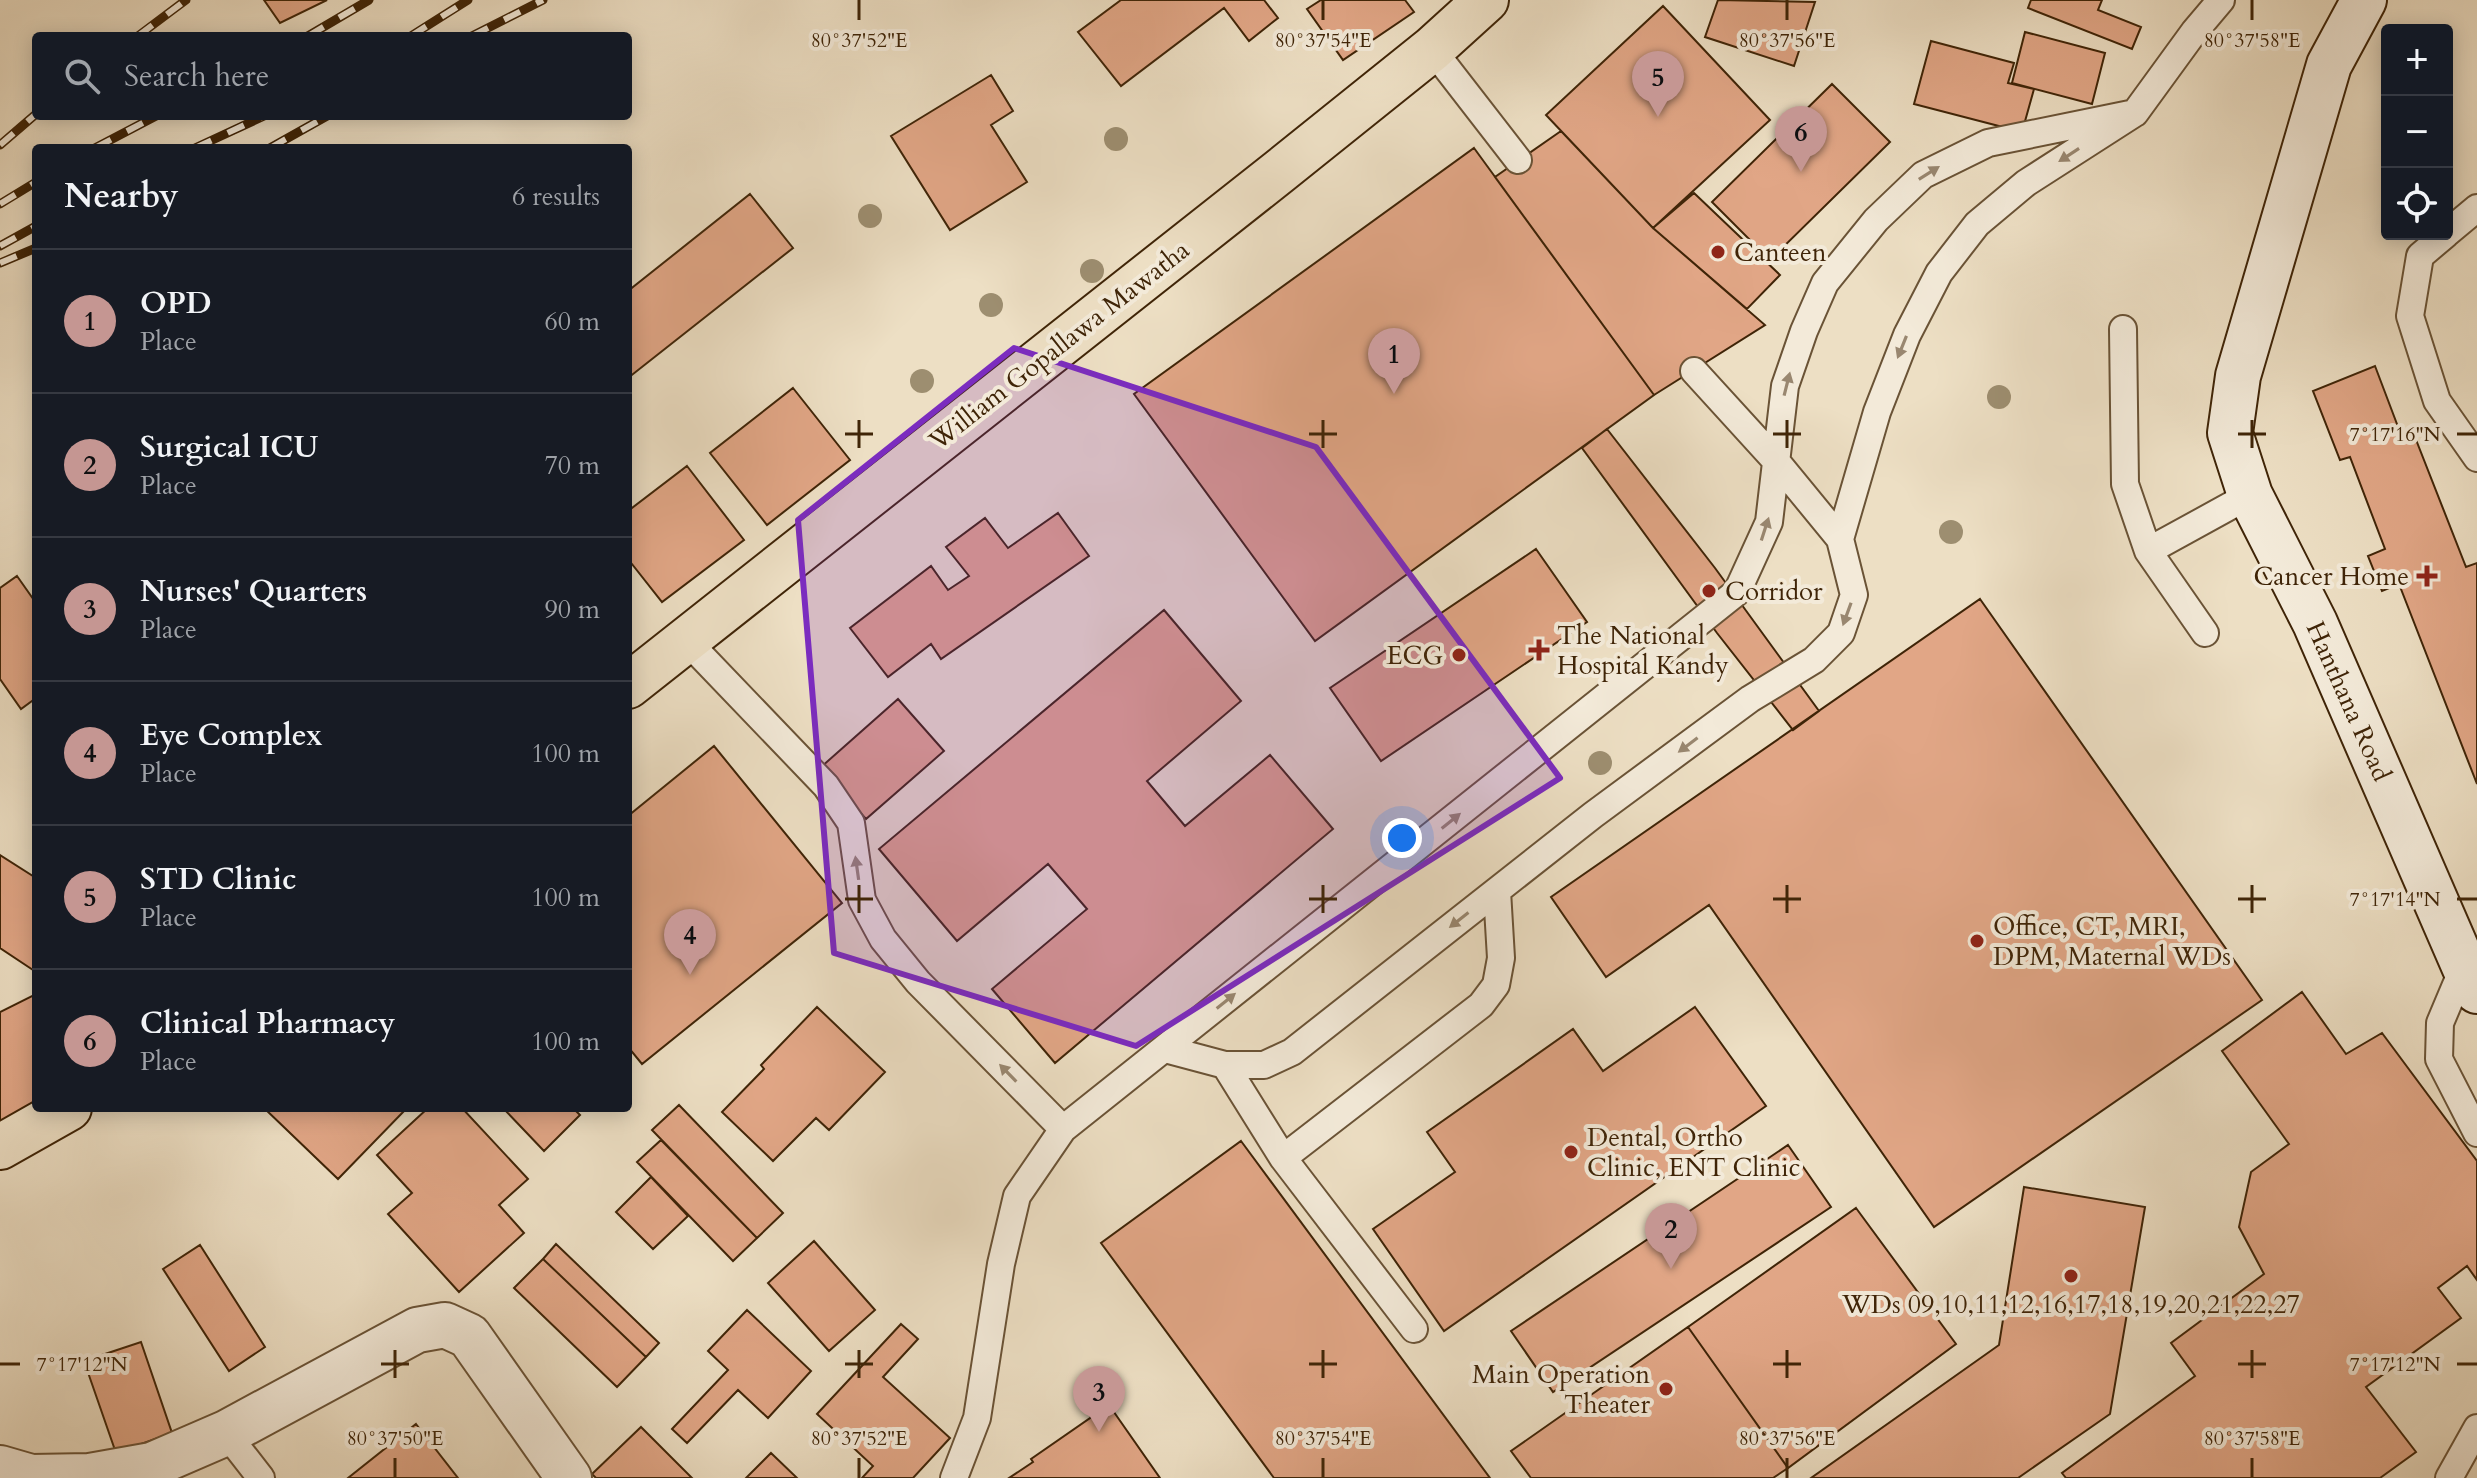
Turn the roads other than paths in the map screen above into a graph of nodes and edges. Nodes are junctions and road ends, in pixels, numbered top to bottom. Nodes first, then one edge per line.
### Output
1 (1486, 0) edge
2 (2221, 0) edge
3 (2364, 0) edge
4 (1432, 49) junction
5 (2135, 113) junction
6 (1518, 160) dead end
7 (2477, 208) edge
8 (2453, 228) edge
9 (2439, 240) edge
10 (2123, 329) dead end
11 (1694, 371) dead end
12 (2477, 458) edge
13 (1776, 461) junction
14 (2250, 495) junction
15 (1840, 539) junction
16 (2148, 551) junction
17 (2205, 633) dead end
18 (686, 640) junction
19 (632, 683) edge
20 (1497, 891) junction
21 (2470, 979) edge
22 (1165, 1049) junction
23 (1225, 1065) junction
24 (62, 1112) edge
25 (1063, 1129) junction
26 (2477, 1133) edge
27 (0, 1147) edge
28 (1283, 1158) junction
29 (1414, 1329) dead end
30 (2477, 1428) edge
31 (226, 1433) junction
32 (0, 1468) edge
33 (261, 1478) edge
34 (569, 1478) edge
35 (954, 1478) edge
36 (2449, 1478) edge

1 - 4 main road, William Gopallawa Mawatha
2 - 5 lane
3 - 14 street, Hanthana Road
4 - 6 lane
4 - 18 main road, William Gopallawa Mawatha
13 -> 5 lane
5 -> 15 lane
7 - 8 lane
9 - 12 lane
10 - 16 lane
11 - 13 lane
13 - 15 lane
22 -> 13 lane
14 - 16 lane
14 - 21 street, Hanthana Road
15 -> 20 lane
16 - 17 lane
18 - 19 main road, William Gopallawa Mawatha
25 -> 18 lane
20 -> 23 lane
20 - 28 lane
21 - 26 lane
22 - 23 lane
22 - 25 lane
23 - 28 lane
24 - 27 main road
25 - 35 lane
28 - 29 lane
30 - 36 lane
31 - 32 street
31 - 33 lane
31 - 34 street

